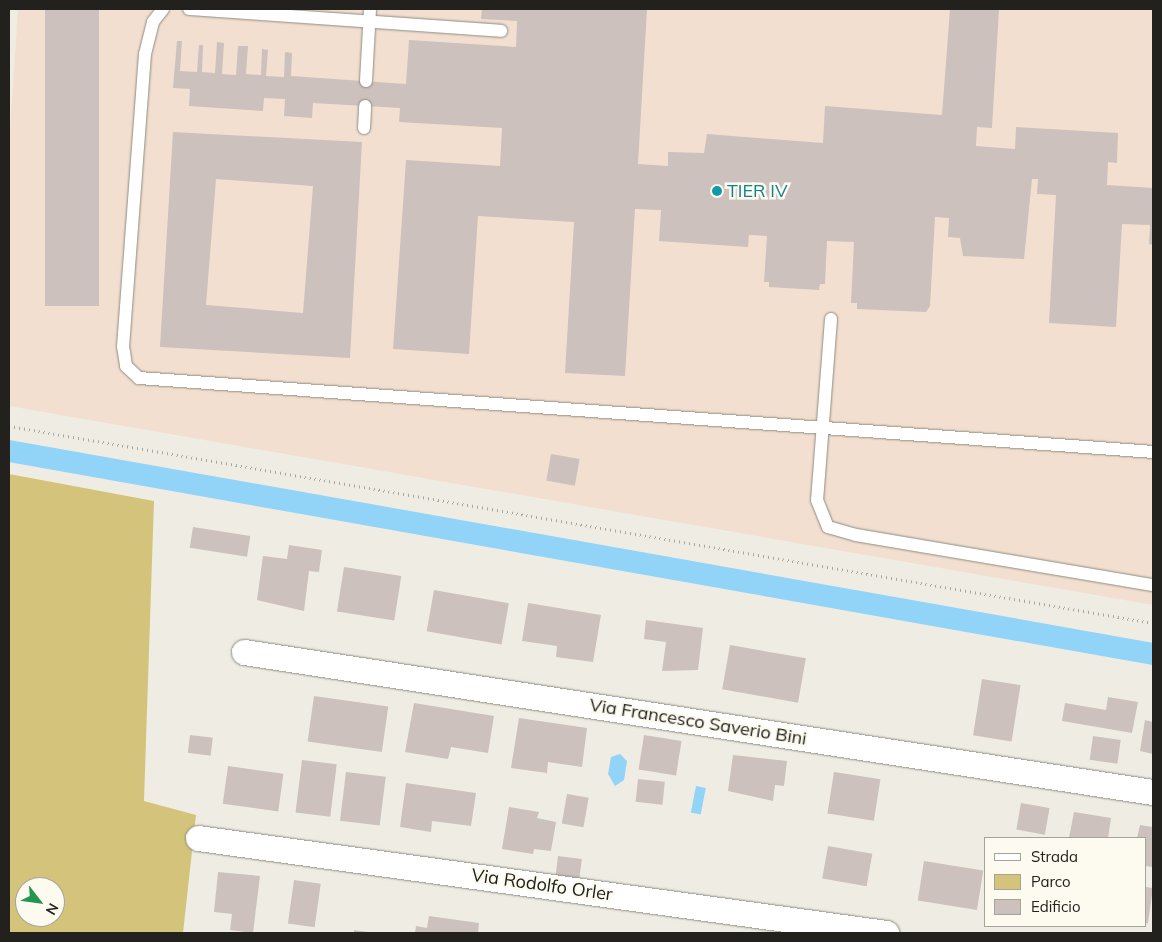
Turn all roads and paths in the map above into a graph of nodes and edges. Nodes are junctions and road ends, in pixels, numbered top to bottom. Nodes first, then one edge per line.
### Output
1 (163, 9) edge
2 (189, 9) edge
3 (370, 9) edge
4 (369, 22) junction
5 (501, 31) dead end
6 (366, 81) dead end
7 (365, 106) dead end
8 (364, 128) dead end
9 (831, 319) dead end
10 (9, 426) edge
11 (822, 428) junction
12 (1153, 452) edge
13 (1153, 585) edge
14 (1153, 623) edge
15 (244, 652) dead end
16 (1153, 792) edge
17 (198, 838) dead end
18 (886, 933) edge

1 - 11 lane
2 - 4 lane
3 - 4 lane
4 - 5 lane
4 - 6 lane
7 - 8 lane
9 - 11 lane
10 - 14 path
11 - 12 lane
11 - 13 lane
15 - 16 street, Via Francesco Saverio Bini
17 - 18 street, Via Rodolfo Orler

